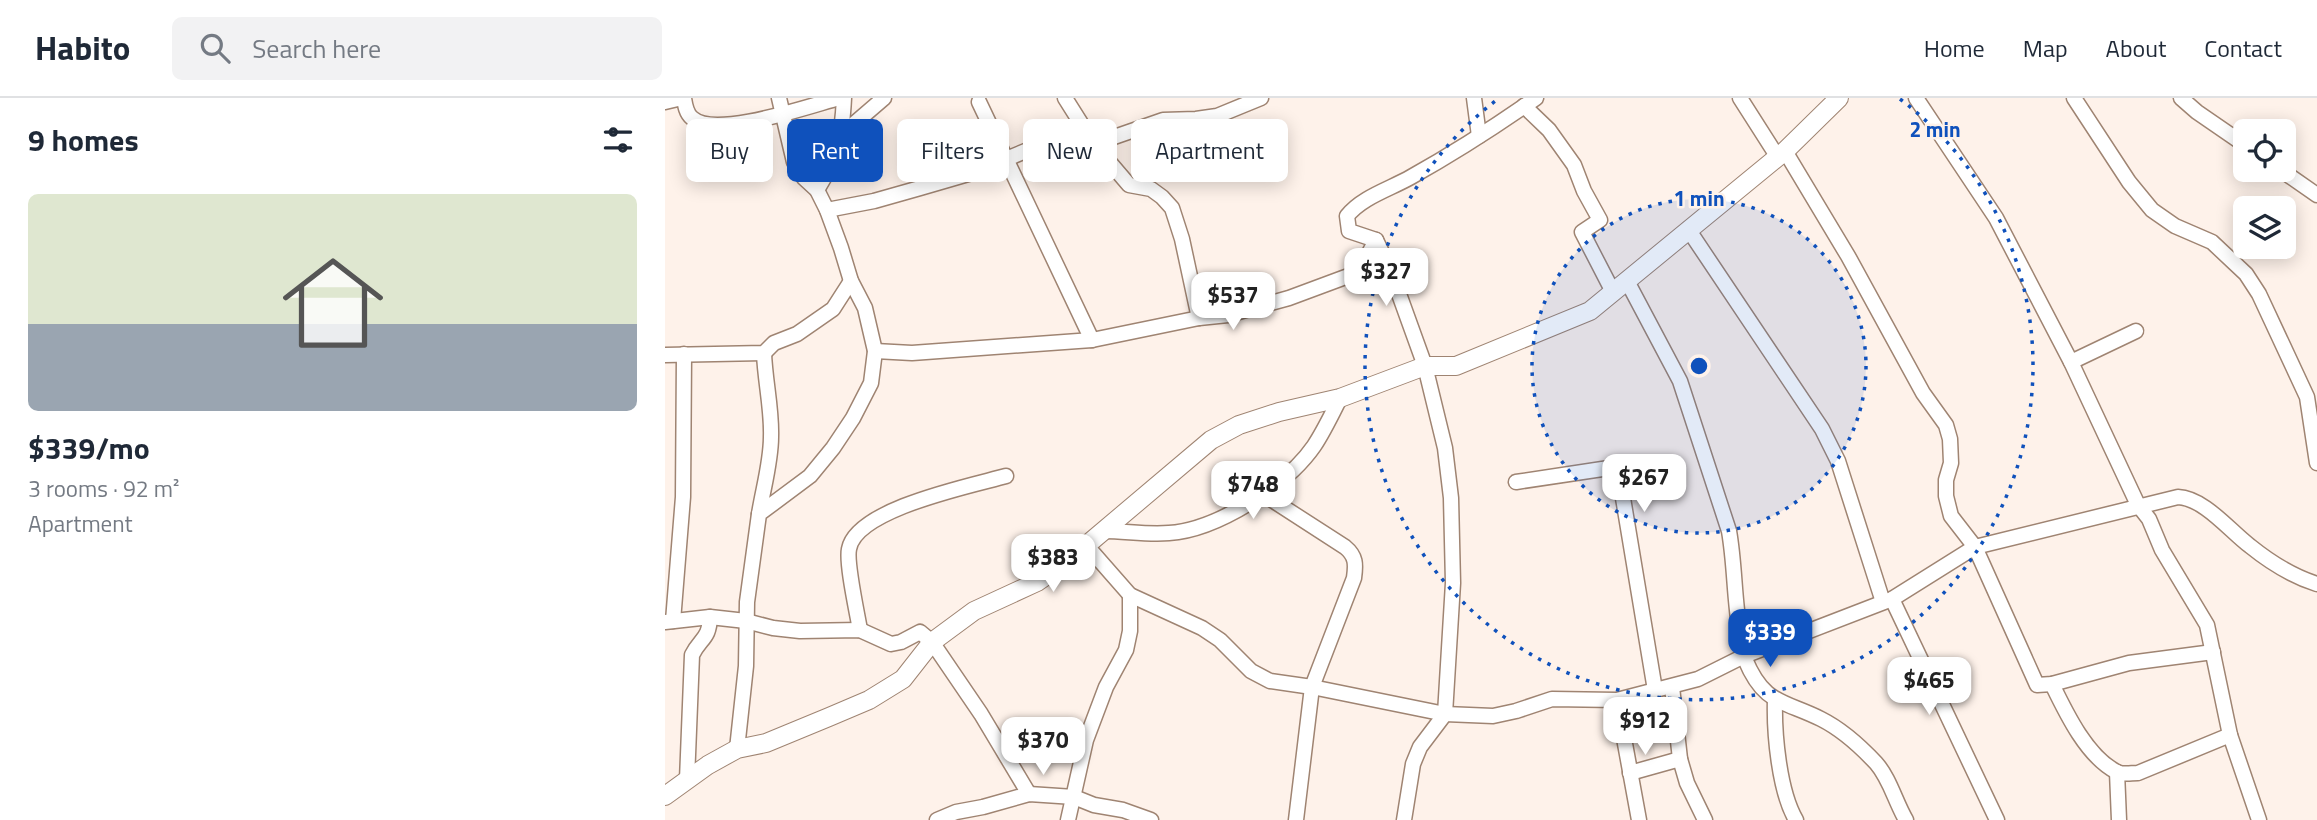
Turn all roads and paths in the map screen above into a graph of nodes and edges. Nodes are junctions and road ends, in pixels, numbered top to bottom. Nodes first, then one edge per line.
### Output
1 (683, 98) edge
2 (779, 98) edge
3 (842, 98) edge
4 (884, 98) edge
5 (1065, 98) edge
6 (1261, 98) edge
7 (1474, 98) edge
8 (1740, 98) edge
9 (1839, 98) edge
10 (1916, 98) edge
11 (2074, 98) edge
12 (2181, 98) edge
13 (977, 99) edge
14 (665, 102) edge
15 (1530, 102) edge
16 (784, 113) junction
17 (844, 119) edge
18 (860, 119) edge
19 (987, 119) edge
20 (1078, 119) edge
21 (1117, 132) edge
22 (1479, 136) junction
23 (2233, 137) edge
24 (1781, 153) junction
25 (1009, 165) edge
26 (1117, 170) edge
27 (2296, 180) edge
28 (822, 182) edge
29 (941, 182) edge
30 (817, 190) junction
31 (2317, 195) edge
32 (827, 210) junction
33 (1688, 229) junction
34 (1376, 240) junction
35 (1390, 268) junction
36 (1359, 272) junction
37 (851, 281) junction
38 (1620, 287) junction
39 (865, 308) junction
40 (833, 309) junction
41 (1199, 318) junction
42 (2136, 331) dead end
43 (1092, 340) junction
44 (875, 351) junction
45 (764, 353) junction
46 (665, 355) edge
47 (684, 355) junction
48 (2071, 362) junction
49 (1425, 366) junction
50 (1340, 398) junction
51 (2317, 463) edge
52 (1006, 476) dead end
53 (1516, 482) dead end
54 (1263, 494) junction
55 (2138, 505) junction
56 (759, 514) junction
57 (1104, 531) junction
58 (1087, 546) junction
59 (1975, 547) junction
60 (2317, 584) edge
61 (1130, 595) junction
62 (1887, 600) junction
63 (710, 617) junction
64 (669, 621) edge
65 (746, 621) junction
66 (860, 630) junction
67 (932, 642) junction
68 (2213, 652) junction
69 (1744, 656) junction
70 (2052, 684) junction
71 (1312, 687) junction
72 (1672, 687) junction
73 (1655, 690) junction
74 (1617, 700) junction
75 (1775, 700) junction
76 (1445, 715) junction
77 (2230, 736) junction
78 (737, 749) junction
79 (1680, 760) junction
80 (2117, 772) junction
81 (1630, 773) junction
82 (687, 780) junction
83 (1029, 794) junction
84 (665, 796) edge
85 (1074, 797) junction
86 (937, 820) edge
87 (1068, 820) edge
88 (1151, 820) edge
89 (1296, 820) edge
90 (1404, 820) edge
91 (1639, 820) edge
92 (1705, 820) edge
93 (1796, 820) edge
94 (1906, 820) edge
95 (1997, 820) edge
96 (2119, 820) edge
97 (2259, 820) edge

1 - 14 street
1 - 16 street
2 - 16 street
3 - 16 street
3 - 17 street
4 - 18 street
5 - 20 street
6 - 21 street
7 - 22 street
8 - 24 street
9 - 24 street
10 - 48 street
11 - 51 street
12 - 23 street
13 - 19 street
15 - 22 street
15 - 38 street
16 - 30 street
22 - 34 street
24 - 33 street
24 - 59 street
25 - 43 street
26 - 41 street
27 - 31 street
28 - 30 street
29 - 32 street
30 - 32 street
32 - 37 street
33 - 38 street
33 - 62 street
34 - 35 street
34 - 36 street
35 - 36 street
35 - 49 street
36 - 41 street
37 - 39 street
37 - 40 street
38 - 49 street
38 - 69 street
39 - 40 street
39 - 44 street
40 - 45 street
41 - 43 street
42 - 48 street
43 - 44 street
44 - 56 street
45 - 47 street
45 - 56 street
46 - 47 street
47 - 64 street
48 - 55 street
49 - 50 street
49 - 76 street
50 - 54 street
50 - 57 street
52 - 66 street
53 - 73 street
54 - 57 street
54 - 71 street
55 - 59 street
55 - 60 street
55 - 68 street
56 - 65 street
57 - 58 street
58 - 61 street
58 - 67 street
59 - 62 street
59 - 70 street
61 - 71 street
61 - 85 street
62 - 69 street
62 - 95 street
63 - 64 street
63 - 65 street
63 - 82 street
65 - 66 street
65 - 78 street
66 - 67 street
67 - 78 street
67 - 83 street
68 - 70 street
68 - 77 street
69 - 72 street
69 - 75 street
70 - 80 street
71 - 76 street
71 - 89 street
72 - 73 street
72 - 79 street
73 - 74 street
74 - 76 street
74 - 81 street
75 - 93 street
75 - 94 street
76 - 90 street
77 - 80 street
77 - 97 street
78 - 82 street
79 - 81 street
79 - 92 street
80 - 96 street
81 - 91 street
82 - 84 street
83 - 85 street
83 - 86 street
85 - 87 street
85 - 88 street

